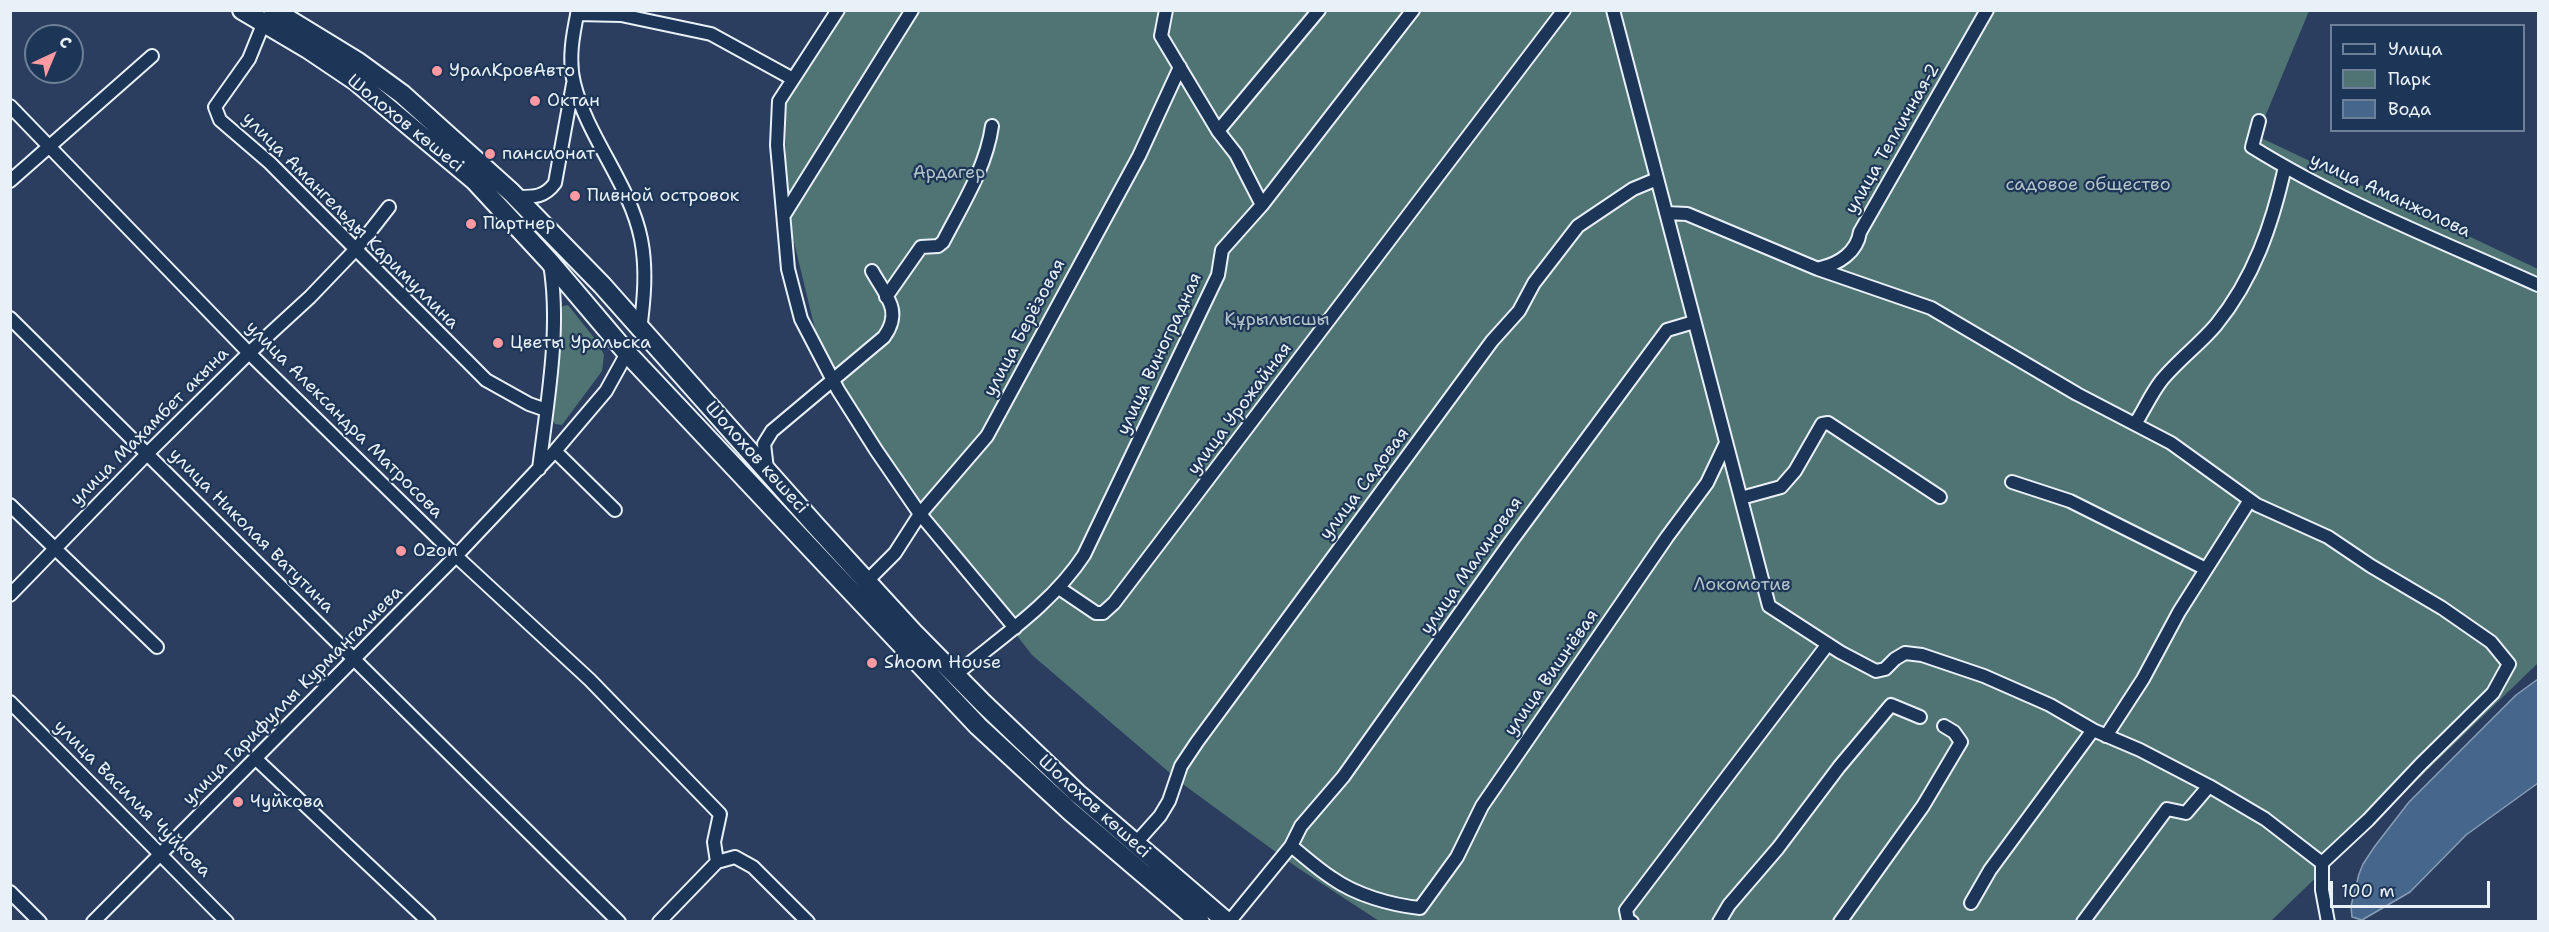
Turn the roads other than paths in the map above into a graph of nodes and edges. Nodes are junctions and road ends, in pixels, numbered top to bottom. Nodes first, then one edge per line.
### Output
1 (242, 10) edge
2 (838, 10) edge
3 (912, 10) edge
4 (1166, 10) edge
5 (1318, 10) edge
6 (1413, 10) edge
7 (1564, 10) edge
8 (1613, 10) edge
9 (1987, 10) edge
10 (577, 12) edge
11 (268, 16) edge
12 (152, 56) dead end
13 (1180, 68) junction
14 (793, 79) junction
15 (574, 82) junction
16 (10, 106) edge
17 (2259, 121) dead end
18 (992, 126) dead end
19 (1218, 131) junction
20 (50, 145) junction
21 (2285, 167) junction
22 (1657, 179) junction
23 (10, 181) edge
24 (515, 196) junction
25 (1262, 205) junction
26 (389, 207) dead end
27 (1666, 213) junction
28 (784, 215) junction
29 (357, 248) junction
30 (549, 261) junction
31 (1818, 269) junction
32 (872, 272) dead end
33 (2538, 285) edge
34 (886, 297) junction
35 (10, 318) edge
36 (1694, 322) junction
37 (640, 330) junction
38 (249, 353) junction
39 (627, 353) junction
40 (832, 378) junction
41 (546, 410) junction
42 (2135, 424) junction
43 (1726, 443) junction
44 (555, 451) junction
45 (147, 454) junction
46 (539, 469) junction
47 (767, 469) junction
48 (2012, 482) dead end
49 (1940, 497) dead end
50 (1741, 498) junction
51 (2250, 500) junction
52 (10, 505) edge
53 (615, 510) dead end
54 (920, 514) junction
55 (54, 549) junction
56 (456, 556) junction
57 (2206, 569) junction
58 (867, 581) junction
59 (1059, 588) junction
60 (10, 594) edge
61 (1015, 628) junction
62 (1828, 644) junction
63 (157, 647) dead end
64 (355, 659) junction
65 (955, 675) junction
66 (10, 702) edge
67 (1920, 717) dead end
68 (1944, 726) dead end
69 (2093, 730) junction
70 (2106, 736) junction
71 (255, 758) junction
72 (2209, 786) junction
73 (1135, 844) junction
74 (1291, 846) junction
75 (160, 855) junction
76 (717, 862) junction
77 (2322, 863) junction
78 (10, 892) edge
79 (1971, 903) dead end
80 (40, 921) edge
81 (93, 921) edge
82 (227, 921) edge
83 (429, 921) edge
84 (619, 921) edge
85 (658, 921) edge
86 (808, 921) edge
87 (1200, 921) edge
88 (1228, 921) edge
89 (1632, 921) edge
90 (1719, 921) edge
91 (1840, 921) edge
92 (2083, 921) edge
93 (2328, 921) edge

1 - 11 highway, Шолохов көшесі
2 - 14 street
3 - 28 street
4 - 13 street
5 - 19 street
6 - 25 street, улица Виноградная
7 - 59 street, улица Урожайная
8 - 22 street
9 - 31 street, улица Тепличная-2
10 - 14 street
10 - 15 street
11 - 24 highway, Шолохов көшесі
11 - 29 street, улица Амангельды Каримуллина
11 - 30 highway, Шолохов көшесі
12 - 20 street
13 - 19 street
13 - 54 street, улица Берёзовая
14 - 28 street
15 - 24 street
15 - 37 street
16 - 20 street, улица Александра Матросова
17 - 21 street, улица Аманжолова
18 - 34 street
19 - 25 street
20 - 23 street
20 - 38 street, улица Александра Матросова
21 - 33 street, улица Аманжолова
21 - 42 street
22 - 27 street
22 - 73 street, улица Садовая
24 - 37 highway, Шолохов көшесі
25 - 59 street, улица Виноградная
26 - 29 street, улица Махамбет акына
27 - 31 street
27 - 36 street
28 - 40 street
29 - 38 street, улица Махамбет акына
29 - 41 street, улица Амангельды Каримуллина
30 - 39 highway, Шолохов көшесі
30 - 41 street
31 - 42 street
32 - 34 street
34 - 40 street
35 - 45 street, улица Николая Ватутина
36 - 43 street
36 - 74 street, улица Малиновая
37 - 39 highway
37 - 47 highway, Шолохов көшесі
38 - 45 street, улица Махамбет акына
38 - 56 street, улица Александра Матросова
39 - 44 street, улица Гарифуллы Курмангалиева
39 - 87 highway, Шолохов көшесі
40 - 47 street
40 - 54 street
41 - 46 street
42 - 51 street
43 - 50 street
43 - 74 street, улица Вишнёвая
44 - 46 street, улица Гарифуллы Курмангалиева
44 - 53 street
45 - 55 street, улица Махамбет акына
45 - 64 street, улица Николая Ватутина
46 - 56 street, улица Гарифуллы Курмангалиева
47 - 58 highway, Шолохов көшесі
48 - 57 street
49 - 50 street
50 - 62 street
51 - 57 street
51 - 77 street
52 - 55 street
54 - 58 street, улица Берёзовая
54 - 61 street
55 - 60 street, улица Махамбет акына
55 - 63 street
56 - 64 street, улица Гарифуллы Курмангалиева
56 - 76 street, улица Александра Матросова
57 - 70 street
58 - 65 highway, Шолохов көшесі
59 - 61 street, улица Виноградная
61 - 65 street, улица Виноградная
62 - 69 street
62 - 89 street
64 - 71 street, улица Гарифуллы Курмангалиева
64 - 84 street, улица Николая Ватутина
65 - 73 highway, Шолохов көшесі
66 - 75 street, улица Василия Чуйкова
67 - 90 street
68 - 91 street
69 - 70 street
69 - 79 street
70 - 72 street
71 - 75 street, улица Гарифуллы Курмангалиева
71 - 83 street
72 - 77 street
72 - 92 street
73 - 88 highway, Шолохов көшесі
74 - 88 street, улица Малиновая
75 - 81 street, улица Гарифуллы Курмангалиева
75 - 82 street, улица Василия Чуйкова
76 - 85 street
76 - 86 street
77 - 93 street
78 - 80 street

